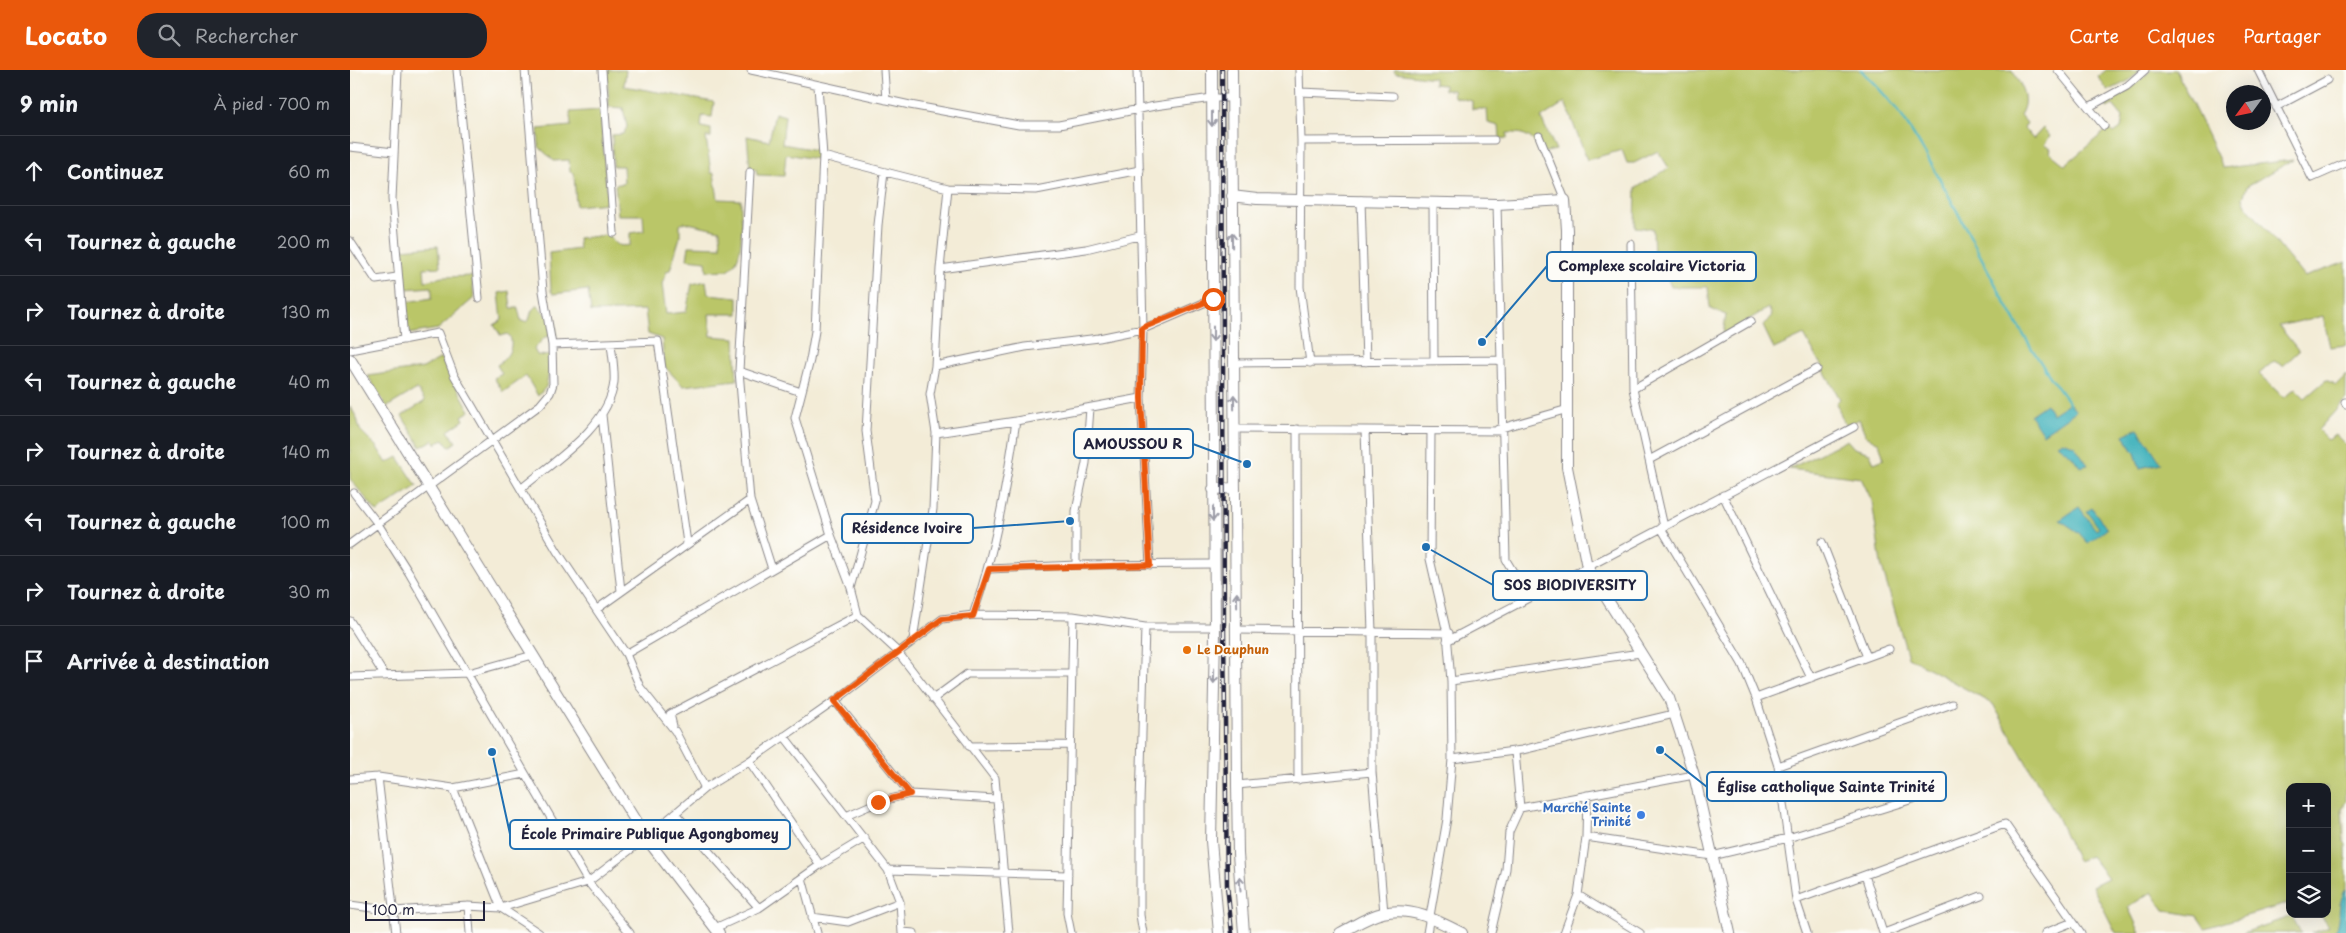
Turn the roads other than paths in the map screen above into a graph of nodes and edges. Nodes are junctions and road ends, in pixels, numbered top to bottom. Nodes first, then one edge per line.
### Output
1 (398, 70) edge
2 (458, 70) edge
3 (525, 70) edge
4 (602, 70) edge
5 (751, 70) edge
6 (884, 70) edge
7 (1137, 70) edge
8 (1212, 70) edge
9 (1232, 70) edge
10 (1299, 70) edge
11 (2058, 70) edge
12 (2145, 70) edge
13 (2258, 70) edge
14 (2327, 80) dead end
15 (818, 86) junction
16 (1300, 92) junction
17 (1393, 96) dead end
18 (1212, 98) junction
19 (1232, 98) junction
20 (886, 100) junction
21 (2089, 107) junction
22 (2276, 107) junction
23 (1140, 110) junction
24 (2104, 126) dead end
25 (1539, 136) dead end
26 (1494, 140) dead end
27 (1301, 141) junction
28 (350, 147) edge
29 (394, 152) junction
30 (822, 156) junction
31 (2346, 163) edge
32 (1140, 170) junction
33 (750, 172) dead end
34 (884, 172) junction
35 (948, 188) junction
36 (1232, 196) junction
37 (1301, 200) junction
38 (1361, 200) junction
39 (1565, 200) junction
40 (1433, 203) junction
41 (1497, 204) junction
42 (1213, 210) junction
43 (1232, 210) junction
44 (614, 233) dead end
45 (1139, 236) junction
46 (350, 241) edge
47 (1631, 244) dead end
48 (940, 269) junction
49 (397, 277) junction
50 (479, 298) dead end
51 (1213, 299) junction
52 (1751, 321) dead end
53 (1142, 328) junction
54 (404, 340) junction
55 (611, 343) junction
56 (552, 345) junction
57 (350, 350) edge
58 (350, 359) edge
59 (1502, 360) junction
60 (1434, 361) junction
61 (1310, 362) junction
62 (1366, 362) junction
63 (1234, 364) junction
64 (935, 366) junction
65 (1817, 369) dead end
66 (740, 371) junction
67 (1633, 389) junction
68 (801, 392) junction
69 (1141, 398) junction
70 (1090, 408) junction
71 (1568, 409) junction
72 (602, 415) junction
73 (1016, 421) junction
74 (1854, 427) dead end
75 (1235, 429) junction
76 (1297, 429) junction
77 (1502, 429) junction
78 (1365, 430) junction
79 (1431, 431) junction
80 (936, 432) junction
81 (492, 438) junction
82 (1649, 460) junction
83 (431, 487) junction
84 (522, 488) junction
85 (1236, 488) junction
86 (1213, 489) junction
87 (354, 493) dead end
88 (1723, 495) junction
89 (750, 500) junction
90 (378, 524) junction
91 (1662, 528) junction
92 (831, 535) junction
93 (1822, 542) dead end
94 (350, 544) edge
95 (687, 544) junction
96 (1213, 564) junction
97 (1076, 565) junction
98 (1150, 565) junction
99 (1587, 567) junction
100 (772, 569) junction
101 (989, 569) junction
102 (851, 588) junction
103 (621, 591) junction
104 (1529, 598) junction
105 (597, 609) junction
106 (858, 615) junction
107 (973, 616) junction
108 (1073, 616) junction
109 (350, 621) edge
110 (1214, 626) junction
111 (1145, 627) junction
112 (1237, 630) junction
113 (1297, 631) junction
114 (1372, 632) junction
115 (1447, 637) junction
116 (913, 640) junction
117 (1889, 649) dead end
118 (897, 651) junction
119 (1640, 653) junction
120 (626, 654) junction
121 (533, 655) junction
122 (1867, 658) junction
123 (468, 673) junction
124 (1072, 674) junction
125 (385, 676) junction
126 (350, 677) edge
127 (1811, 678) junction
128 (1451, 681) junction
129 (1756, 698) junction
130 (933, 699) junction
131 (834, 701) junction
132 (1952, 704) dead end
133 (1674, 714) junction
134 (675, 731) junction
135 (784, 736) junction
136 (1070, 745) junction
137 (969, 746) junction
138 (1514, 752) junction
139 (1452, 759) junction
140 (749, 761) junction
141 (1778, 766) junction
142 (1372, 772) junction
143 (525, 774) junction
144 (1694, 775) junction
145 (378, 777) junction
146 (350, 779) edge
147 (1298, 780) junction
148 (1237, 785) junction
149 (453, 788) junction
150 (705, 788) junction
151 (1942, 790) dead end
152 (910, 794) junction
153 (1587, 795) junction
154 (996, 799) junction
155 (1520, 808) junction
156 (675, 813) junction
157 (846, 816) junction
158 (1586, 837) junction
159 (646, 838) junction
160 (865, 838) junction
161 (1788, 838) junction
162 (1712, 856) junction
163 (820, 865) junction
164 (888, 870) junction
165 (1003, 873) junction
166 (1068, 875) junction
167 (1865, 875) junction
168 (802, 878) junction
169 (588, 882) junction
170 (1578, 895) junction
171 (1981, 896) dead end
172 (1796, 900) junction
173 (900, 902) junction
174 (350, 905) edge
175 (468, 906) junction
176 (501, 908) junction
177 (760, 908) junction
178 (394, 911) junction
179 (1384, 912) junction
180 (1429, 916) junction
181 (812, 918) junction
182 (2073, 922) junction
183 (717, 930) edge
184 (396, 933) edge
185 (470, 933) edge
186 (539, 933) edge
187 (630, 933) edge
188 (817, 933) edge
189 (902, 933) edge
190 (914, 933) edge
191 (1009, 933) edge
192 (1070, 933) edge
193 (1143, 933) edge
194 (1219, 933) edge
195 (1244, 933) edge
196 (1340, 933) edge
197 (1427, 933) edge
198 (1462, 933) edge
199 (1491, 933) edge
200 (1564, 933) edge
201 (1640, 933) edge
202 (1730, 933) edge
203 (1807, 933) edge
204 (1884, 933) edge
205 (2045, 933) edge
206 (2081, 933) edge

1 - 29 street
2 - 50 street
3 - 56 street
4 - 44 street
5 - 15 street
6 - 20 street
7 - 23 street
8 - 18 street
9 - 19 street
10 - 16 street
11 - 21 street
12 - 21 street
13 - 22 street
14 - 22 street
15 - 20 street
15 - 30 street
16 - 17 street
16 - 27 street
18 - 19 street
18 - 23 street
18 -> 42 street
19 - 36 street
20 - 23 street
21 - 24 street
22 - 31 street
23 - 32 street
25 - 39 street
26 - 27 street
27 - 37 street
28 - 29 street
29 - 49 street
30 - 34 street
30 - 68 street
32 - 35 street
32 - 45 street
33 - 66 street
34 - 35 street
34 - 102 street
35 - 48 street
36 - 37 street
36 - 43 street
37 - 38 street
37 - 61 street
38 - 40 street
38 - 62 street
39 - 41 street
39 - 71 street
40 - 41 street
40 - 60 street
41 - 59 street
42 - 43 street
42 - 51 street
63 -> 43 street
45 - 48 street
45 - 53 street
46 - 49 street
47 - 67 street
48 - 64 street
49 - 54 street
51 - 53 street
51 -> 86 street
52 - 67 street
53 - 64 street
53 - 69 street
54 - 57 street
54 - 81 street
55 - 56 street
55 - 72 street
55 - 95 street
56 - 81 street
58 - 83 street
59 - 60 street
59 - 77 street
60 - 62 street
61 - 62 street
61 - 63 street
75 -> 63 street
64 - 80 street
65 - 82 street
66 - 68 street
66 - 89 street
67 - 82 street
68 - 92 street
69 - 70 street
69 - 98 street
70 - 73 street
70 - 97 street
71 - 77 street
71 - 99 street
72 - 84 street
72 - 103 street
73 - 80 street
73 - 101 street
74 - 88 street
75 - 76 street
75 - 85 street
76 - 78 street
76 - 113 street
77 - 79 street
77 - 104 street
78 - 79 street
78 - 114 street
79 - 115 street
80 - 116 street
81 - 83 street
81 - 84 street
82 - 91 street
83 - 90 street
83 - 121 street
84 - 105 street
85 - 86 street
112 -> 85 street
86 -> 96 street
87 - 90 street
88 - 91 street
88 - 127 street
89 - 95 street
89 - 100 street
90 - 94 street
90 - 123 street
91 - 99 street
91 - 129 street
92 - 100 street
92 - 102 street
93 - 122 street
95 - 103 street
96 - 98 street
96 - 110 street
97 - 98 street
97 - 101 street
99 - 104 street
99 - 119 street
100 - 120 street
101 - 107 street
102 - 106 street
103 - 105 street
104 - 115 street
105 - 120 street
106 - 118 street
106 - 134 street
107 - 108 street
107 - 116 street
108 - 111 street
108 - 124 street
109 - 125 street
110 - 111 street
110 -> 194 street
111 - 193 street
112 - 113 street
112 - 148 street
113 - 114 street
113 - 147 street
114 - 115 street
114 - 142 street
115 - 128 street
116 - 118 street
117 - 122 street
118 - 130 street
118 - 131 street
119 - 128 street
119 - 133 street
120 - 134 street
121 - 123 street
121 - 159 street
122 - 127 street
123 - 125 street
123 - 143 street
124 - 130 street
124 - 136 street
125 - 126 street
127 - 129 street
128 - 139 street
129 - 141 street
130 - 137 street
131 - 135 street
131 - 152 street
132 - 141 street
133 - 138 street
133 - 144 street
134 - 150 street
135 - 140 street
135 - 157 street
136 - 137 street
136 - 166 street
137 - 154 street
138 - 139 street
138 - 155 street
139 - 180 street
140 - 150 street
140 - 163 street
141 - 161 street
142 - 147 street
142 - 179 street
143 - 149 street
143 - 169 street
144 - 153 street
144 - 162 street
145 - 146 street
145 - 149 street
145 - 178 street
147 - 148 street
195 -> 148 street
149 - 176 street
150 - 156 street
151 - 161 street
152 - 154 street
152 - 157 street
153 - 155 street
153 - 158 street
154 - 165 street
155 - 199 street
156 - 159 street
156 - 177 street
157 - 160 street
158 - 162 street
158 - 170 street
159 - 169 street
159 - 183 street
160 - 163 street
160 - 164 street
161 - 162 street
161 - 172 street
162 - 202 street
163 - 168 street
164 - 165 street
164 - 173 street
165 - 166 street
165 - 191 street
166 - 192 street
167 - 172 street
167 - 182 street
167 - 204 street
168 - 177 street
168 - 181 street
169 - 176 street
169 - 187 street
170 - 200 street
170 - 201 street
171 - 204 street
172 - 203 street
173 - 181 street
173 - 189 street
174 - 178 street
175 - 176 street
175 - 178 street
175 - 185 street
176 - 186 street
177 - 183 street
178 - 184 street
179 - 180 street
179 - 196 street
180 - 197 street
180 - 198 street
181 - 188 street
182 - 205 street
182 - 206 street
189 - 190 street

